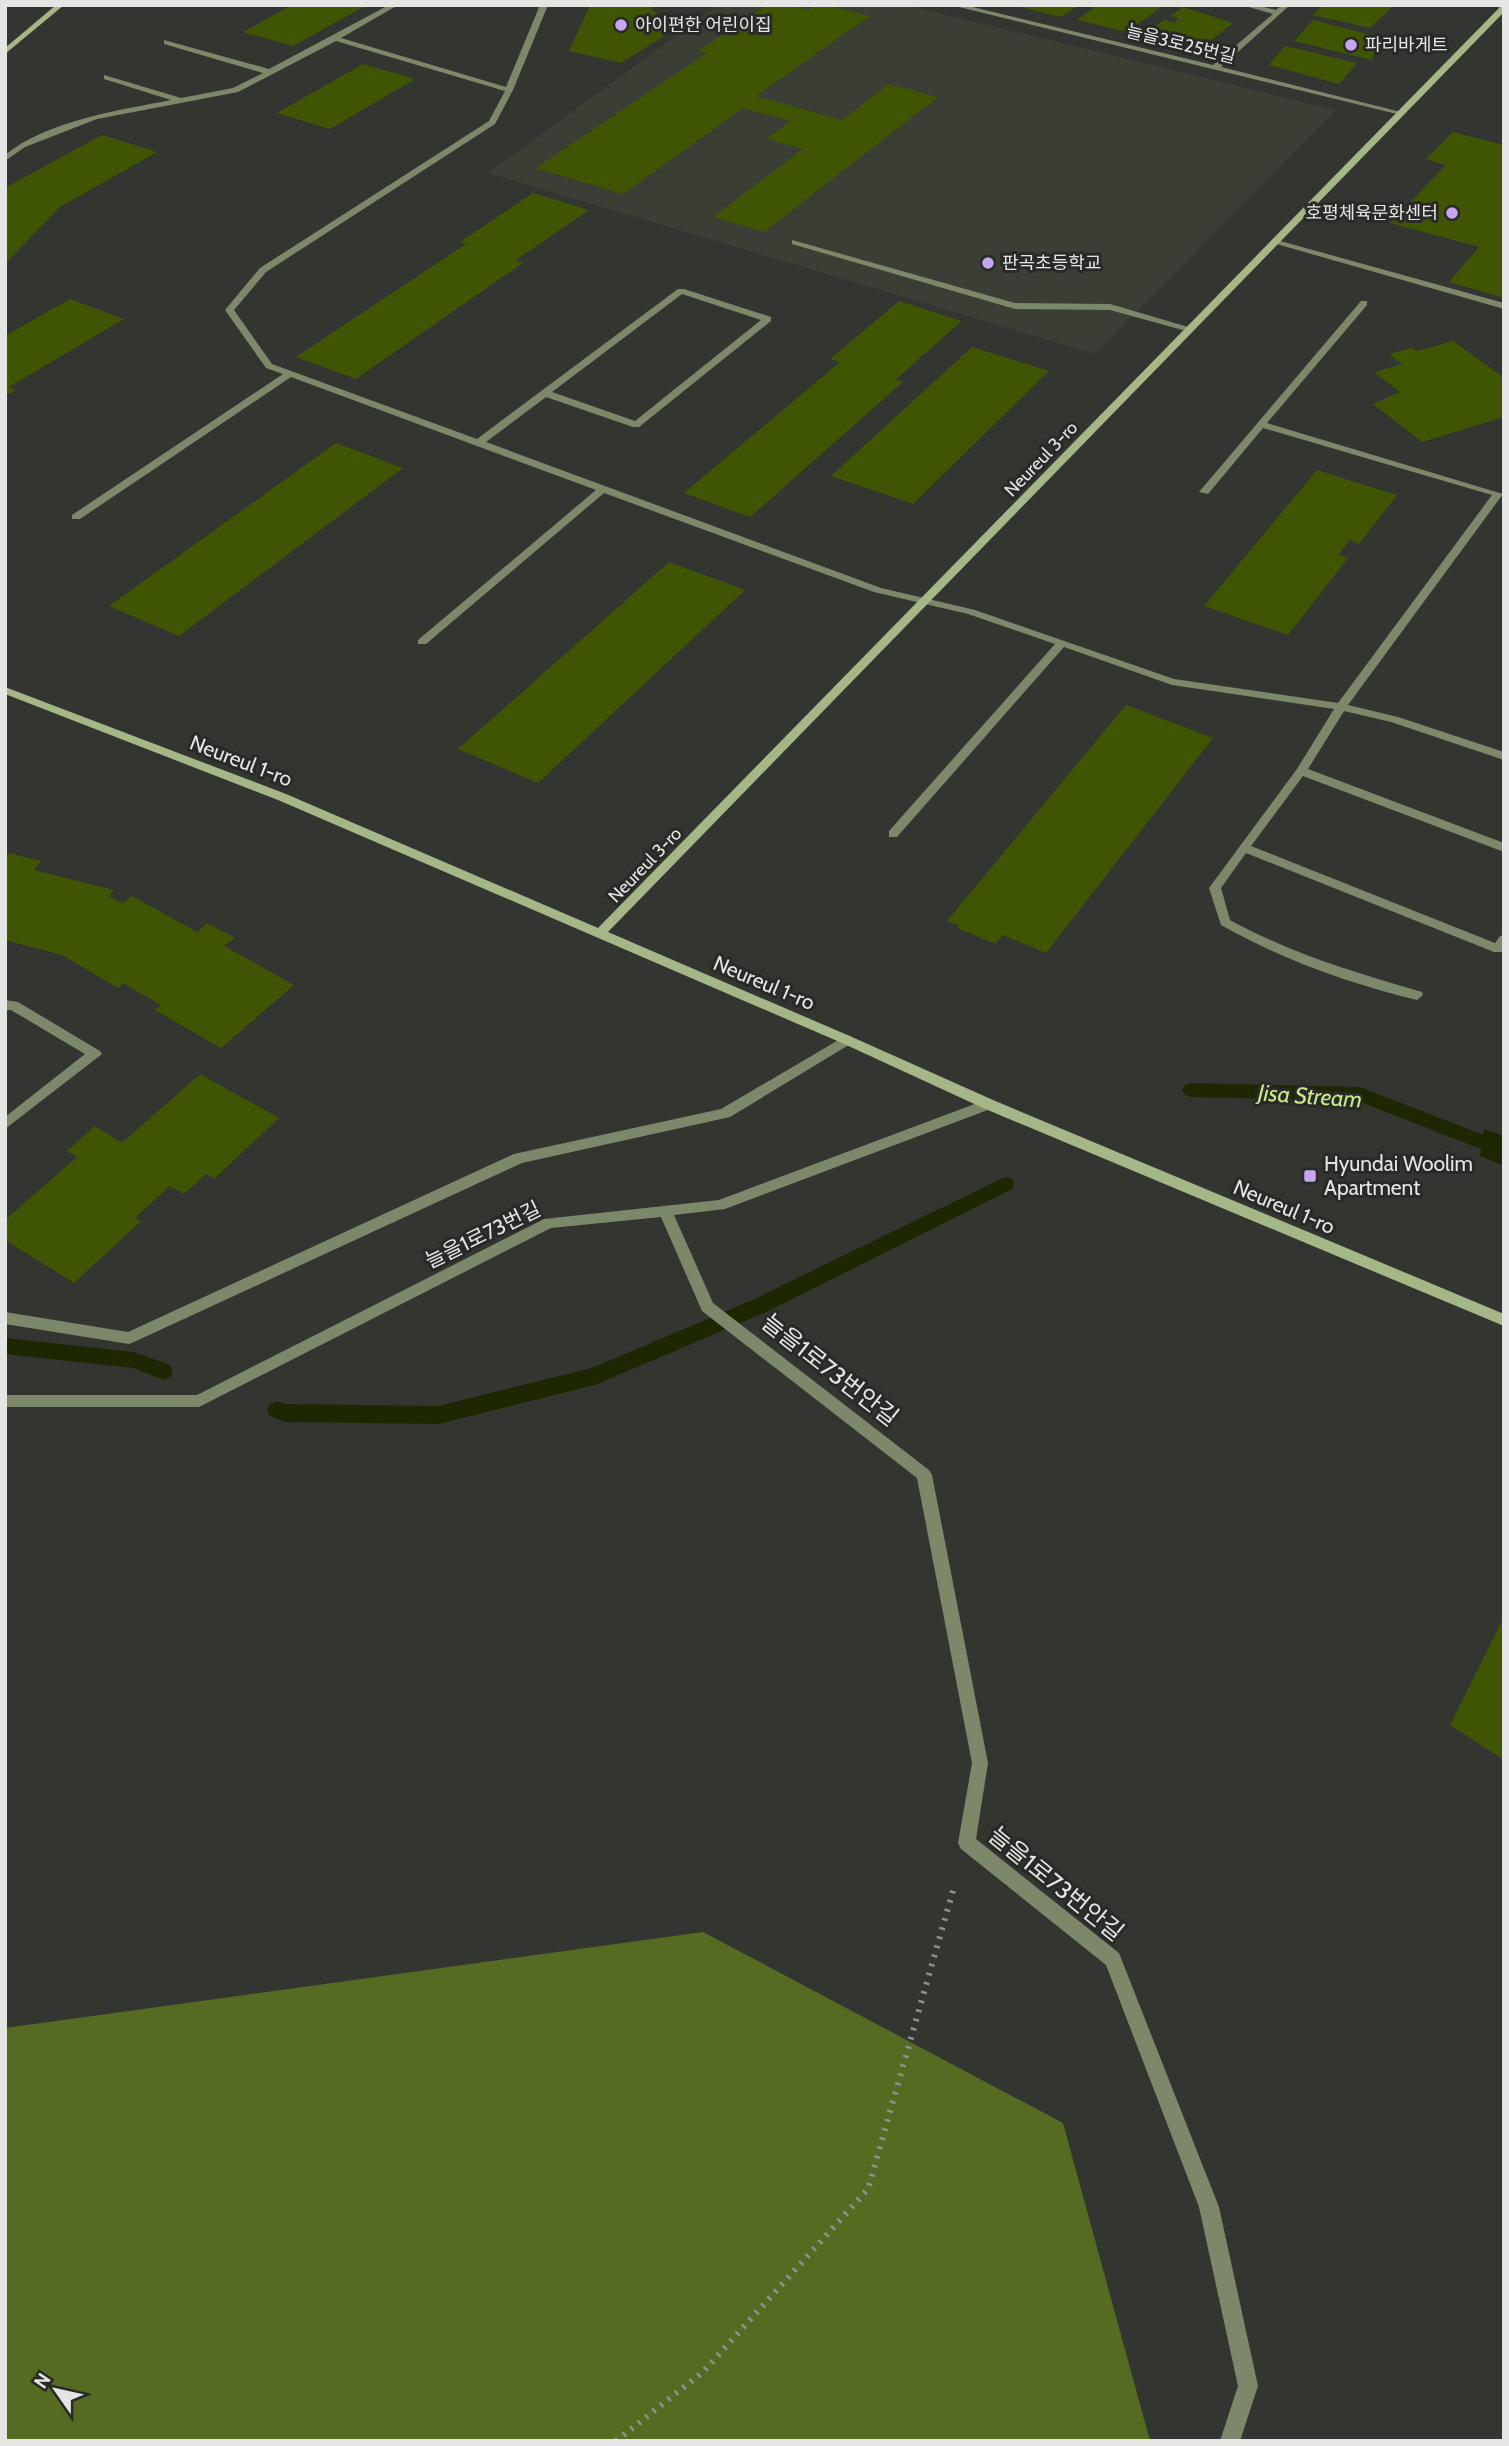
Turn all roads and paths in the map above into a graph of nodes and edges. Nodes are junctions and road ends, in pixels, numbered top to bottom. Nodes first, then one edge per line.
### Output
1 (61, 5) edge
2 (395, 5) edge
3 (544, 5) edge
4 (954, 5) edge
5 (1245, 5) edge
6 (1287, 5) edge
7 (1504, 8) edge
8 (1278, 13) junction
9 (335, 38) junction
10 (167, 42) dead end
11 (5, 52) edge
12 (1215, 68) junction
13 (269, 72) junction
14 (107, 77) dead end
15 (509, 90) junction
16 (180, 100) junction
17 (1401, 113) junction
18 (5, 159) edge
19 (1276, 241) junction
20 (795, 242) dead end
21 (1364, 303) dead end
22 (1504, 306) edge
23 (1190, 329) junction
24 (291, 373) junction
25 (545, 393) junction
26 (1261, 424) junction
27 (480, 442) junction
28 (604, 488) junction
29 (1204, 492) dead end
30 (1501, 492) edge
31 (76, 517) dead end
32 (924, 601) junction
33 (422, 642) dead end
34 (1062, 643) junction
35 (5, 690) edge
36 (1341, 707) junction
37 (1504, 756) edge
38 (1301, 771) junction
39 (893, 834) dead end
40 (1244, 848) junction
41 (1504, 848) edge
42 (600, 933) junction
43 (1504, 939) edge
44 (1416, 995) dead end
45 (5, 1005) edge
46 (847, 1040) junction
47 (988, 1104) junction
48 (5, 1124) edge
49 (665, 1210) junction
50 (5, 1318) edge
51 (1504, 1320) edge
52 (5, 1401) edge
53 (967, 1843) junction
54 (616, 2441) edge
55 (1230, 2441) edge

1 - 11 street
2 - 9 street
3 - 15 street
4 - 12 street, 늘을3로25번길
5 - 8 street
6 - 8 street
7 - 17 street, Neureul 3-ro
8 - 12 street
9 - 13 street
9 - 15 street
10 - 13 street
12 - 17 street, 늘을3로25번길
13 - 16 street
14 - 16 street
15 - 24 street
16 - 18 street
17 - 19 street, Neureul 3-ro
19 - 22 street
19 - 23 street, Neureul 3-ro
20 - 23 street
21 - 26 street
23 - 32 street, Neureul 3-ro
24 - 27 street
24 - 31 street
25 - 25 street
25 - 27 street
26 - 29 street
26 - 30 street
27 - 28 street
28 - 32 street
28 - 33 street
30 - 36 street
32 - 34 street
32 - 42 street, Neureul 3-ro
34 - 36 street
34 - 39 street
35 - 42 street, Neureul 1-ro
36 - 37 street
36 - 38 street
38 - 40 street
38 - 41 street
40 - 43 street
40 - 44 street
42 - 46 street, Neureul 1-ro
45 - 48 street
46 - 47 street, Neureul 1-ro
46 - 50 street
47 - 49 street, 늘을1로73번길
47 - 51 street, Neureul 1-ro
49 - 52 street, 늘을1로73번길
49 - 53 street, 늘을1로73번안길
53 - 54 path
53 - 55 street, 늘을1로73번안길

